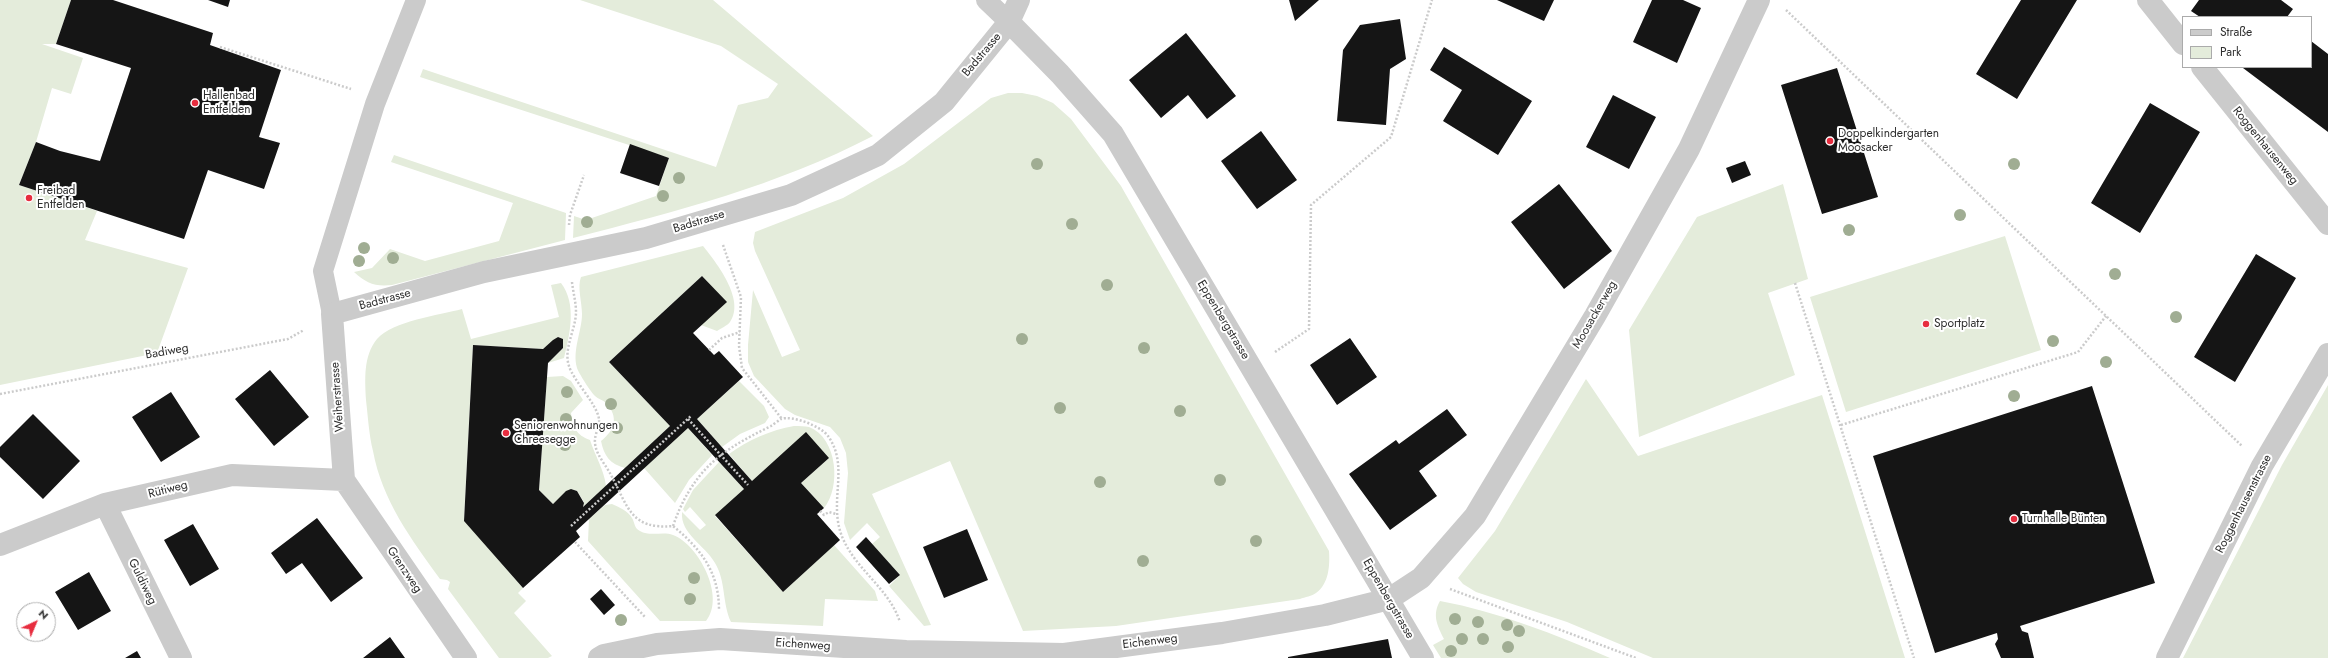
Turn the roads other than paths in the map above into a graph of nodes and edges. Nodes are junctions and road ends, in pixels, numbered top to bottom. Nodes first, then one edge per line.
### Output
1 (416, 0) edge
2 (986, 0) edge
3 (1019, 0) edge
4 (1759, 0) edge
5 (2148, 0) edge
6 (1010, 22) junction
7 (2182, 43) edge
8 (2203, 68) edge
9 (2328, 224) edge
10 (332, 314) junction
11 (2328, 354) edge
12 (344, 480) junction
13 (105, 504) junction
14 (0, 545) edge
15 (1389, 600) junction
16 (181, 658) edge
17 (466, 658) edge
18 (599, 658) edge
19 (1423, 658) edge
20 (2167, 658) edge

1 - 10 lane
2 - 6 lane
3 - 6 street
4 - 15 street, Moosackerweg
5 - 7 street
6 - 10 street, Badstrasse
6 - 15 street, Eppenbergstrasse
8 - 9 street, Roggenhausenweg
10 - 12 street, Weiherstrasse
11 - 20 street, Roggenhausenstrasse
12 - 13 street, Rütiweg
12 - 17 street, Grenzweg
13 - 14 street, Rütiweg
13 - 16 street, Guldiweg
15 - 18 street, Eichenweg
15 - 19 street, Eppenbergstrasse

